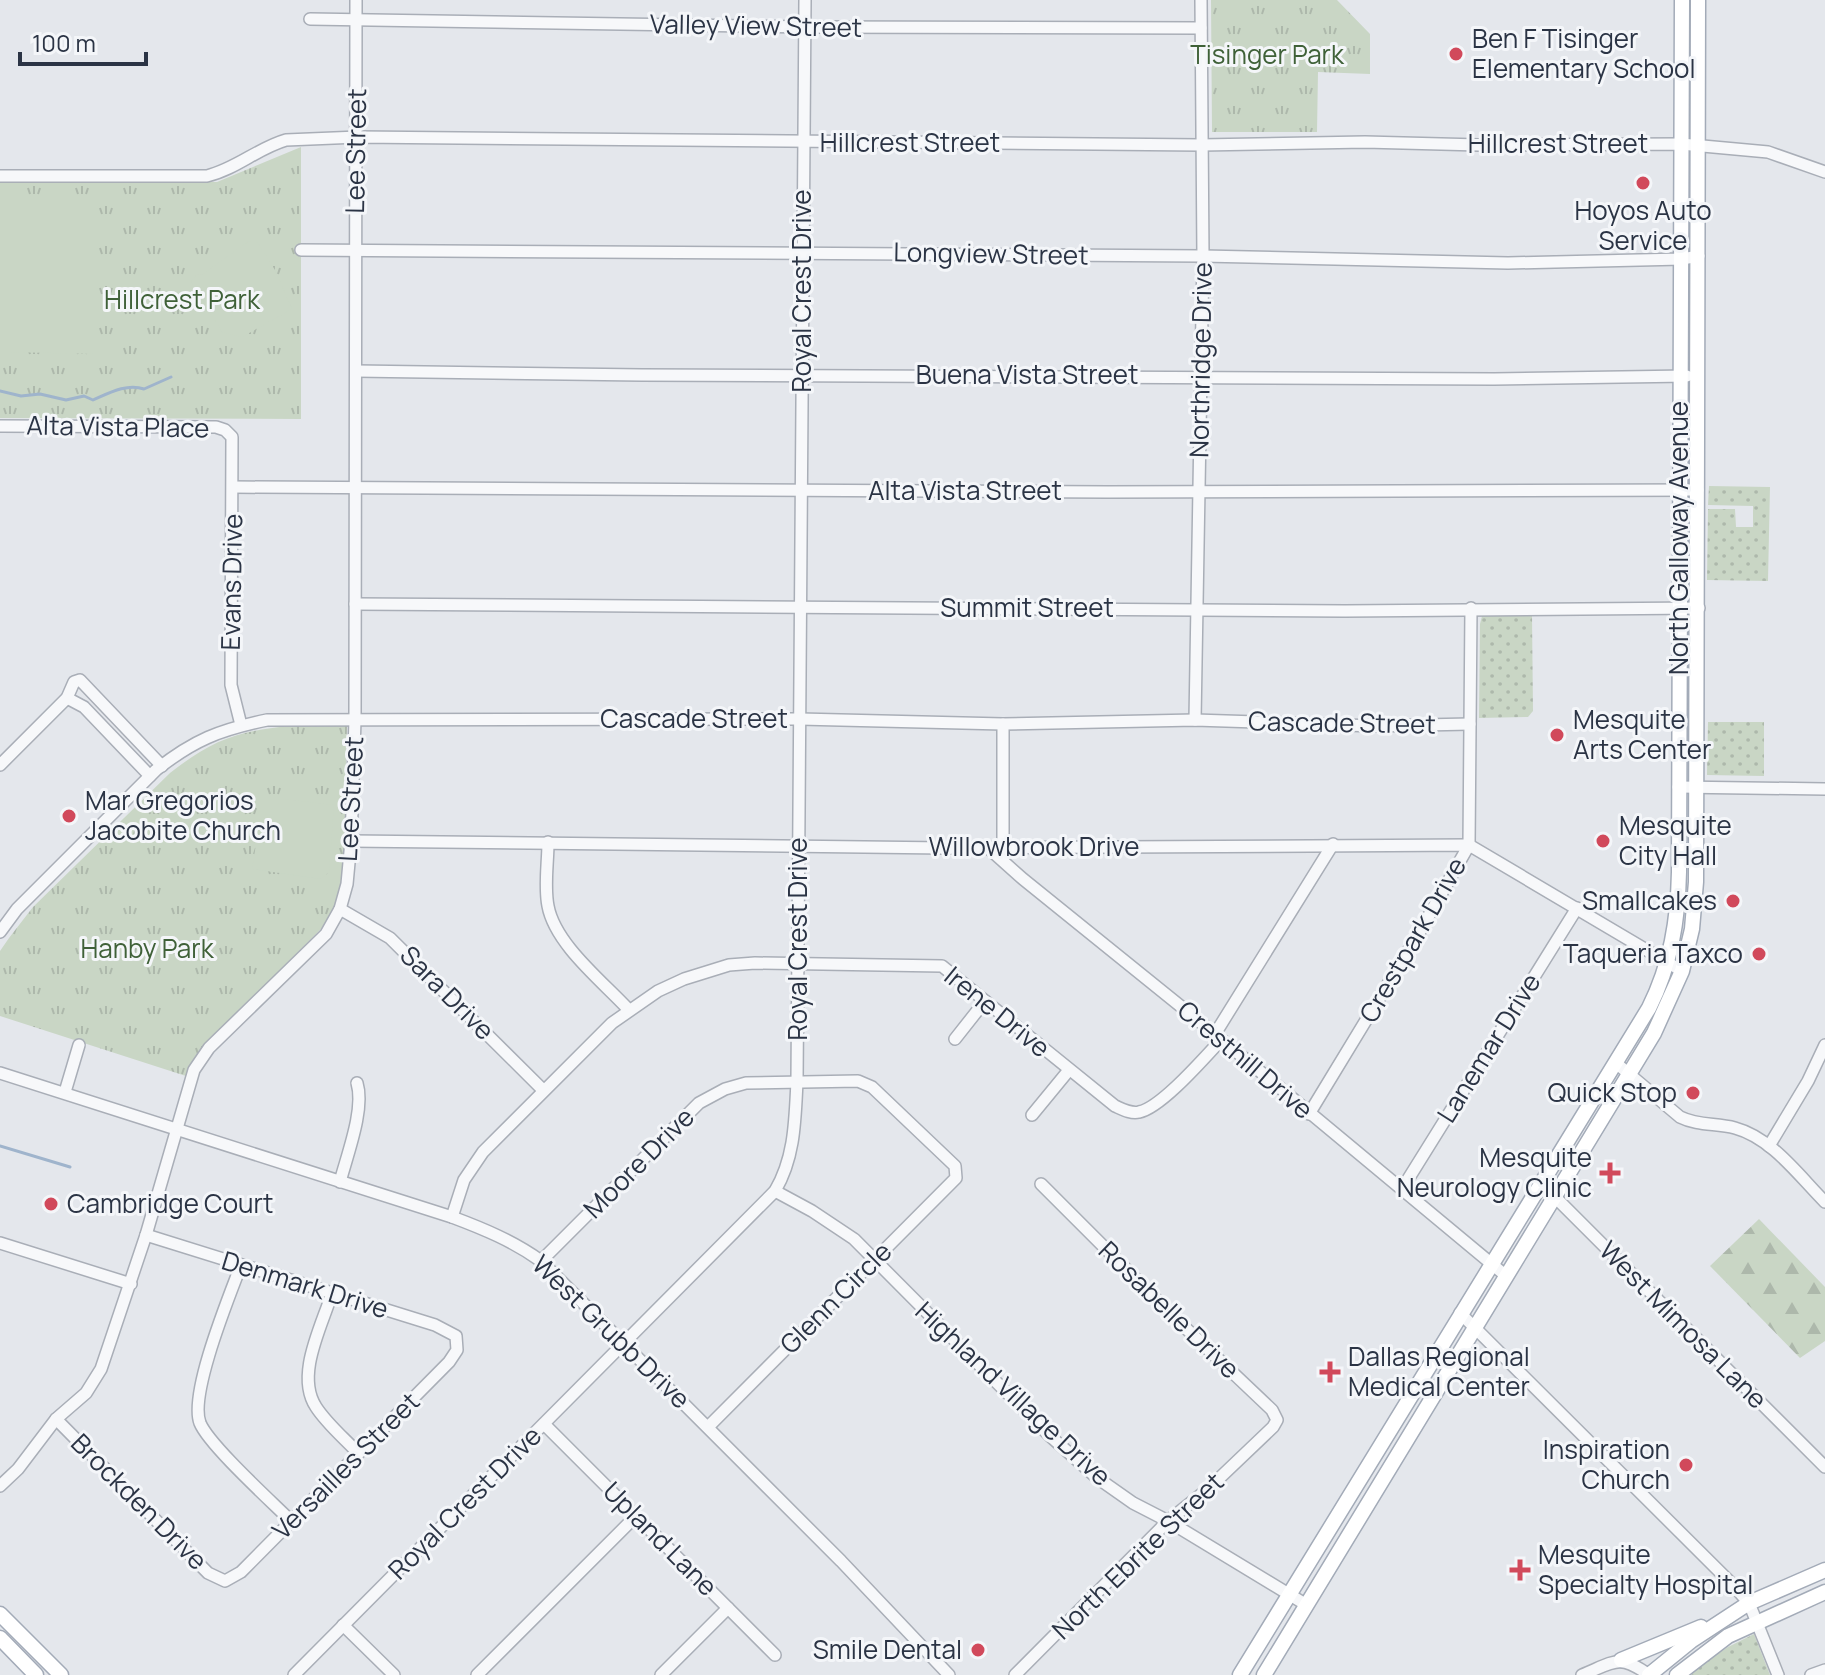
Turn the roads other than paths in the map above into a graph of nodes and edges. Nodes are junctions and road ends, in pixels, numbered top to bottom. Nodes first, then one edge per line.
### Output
1 (356, 0) edge
2 (805, 0) edge
3 (1201, 0) edge
4 (1682, 0) edge
5 (1698, 0) edge
6 (356, 18) junction
7 (310, 19) dead end
8 (1682, 21) junction
9 (1698, 21) junction
10 (805, 27) junction
11 (1201, 28) junction
12 (358, 137) junction
13 (803, 142) junction
14 (1681, 144) junction
15 (1201, 145) junction
16 (1697, 145) junction
17 (1825, 172) edge
18 (0, 176) edge
19 (301, 250) dead end
20 (355, 250) junction
21 (802, 252) junction
22 (1203, 256) junction
23 (1682, 259) junction
24 (1699, 261) junction
25 (356, 371) junction
26 (802, 374) junction
27 (1681, 375) junction
28 (1199, 376) junction
29 (1699, 377) junction
30 (0, 426) edge
31 (232, 437) joint
32 (355, 486) junction
33 (233, 487) junction
34 (801, 489) junction
35 (1679, 489) junction
36 (1698, 490) junction
37 (1199, 491) junction
38 (355, 604) junction
39 (800, 606) junction
40 (1198, 608) junction
41 (1471, 608) junction
42 (1679, 608) junction
43 (1699, 608) junction
44 (67, 698) junction
45 (800, 719) junction
46 (355, 720) junction
47 (1195, 720) junction
48 (1003, 724) junction
49 (1470, 724) junction
50 (241, 725) junction
51 (0, 765) edge
52 (162, 766) junction
53 (150, 776) junction
54 (1678, 787) junction
55 (1695, 787) junction
56 (1825, 789) edge
57 (351, 841) junction
58 (548, 842) junction
59 (1333, 844) junction
60 (1469, 845) junction
61 (798, 846) junction
62 (986, 846) junction
63 (1003, 847) junction
64 (1577, 908) junction
65 (340, 909) junction
66 (0, 932) edge
67 (797, 963) junction
68 (1668, 963) junction
69 (1682, 971) junction
70 (985, 1001) junction
71 (628, 1009) junction
72 (1218, 1037) junction
73 (955, 1039) dead end
74 (79, 1045) dead end
75 (1825, 1045) edge
76 (1616, 1063) junction
77 (1069, 1070) junction
78 (0, 1073) edge
79 (1630, 1075) junction
80 (797, 1081) junction
81 (357, 1083) dead end
82 (543, 1090) junction
83 (65, 1092) junction
84 (1309, 1114) junction
85 (1032, 1115) dead end
86 (178, 1131) junction
87 (1769, 1146) junction
88 (955, 1166) joint
89 (340, 1182) junction
90 (1041, 1184) dead end
91 (1539, 1186) junction
92 (1402, 1189) junction
93 (775, 1191) junction
94 (1556, 1198) junction
95 (1825, 1202) edge
96 (452, 1217) junction
97 (146, 1235) junction
98 (0, 1243) edge
99 (541, 1261) junction
100 (874, 1261) junction
101 (1491, 1264) junction
102 (241, 1265) junction
103 (1505, 1275) junction
104 (131, 1284) junction
105 (332, 1293) junction
106 (1460, 1313) junction
107 (1474, 1327) junction
108 (457, 1343) joint
109 (623, 1344) junction
110 (1434, 1359) junction
111 (1448, 1369) junction
112 (56, 1419) junction
113 (544, 1424) junction
114 (708, 1427) junction
115 (1262, 1438) joint
116 (358, 1453) junction
117 (1825, 1467) edge
118 (0, 1486) edge
119 (636, 1516) junction
120 (1168, 1521) junction
121 (292, 1522) junction
122 (1327, 1533) junction
123 (1330, 1563) junction
124 (1825, 1570) edge
125 (225, 1581) joint
126 (1825, 1592) edge
127 (1289, 1595) junction
128 (1749, 1603) junction
129 (1305, 1604) junction
130 (728, 1608) junction
131 (0, 1614) edge
132 (1727, 1617) junction
133 (1757, 1621) junction
134 (343, 1625) junction
135 (0, 1638) edge
136 (775, 1655) dead end
137 (1621, 1660) junction
138 (1825, 1670) edge
139 (36, 1675) edge
140 (61, 1675) edge
141 (294, 1675) edge
142 (394, 1675) edge
143 (477, 1675) edge
144 (661, 1675) edge
145 (949, 1675) edge
146 (1015, 1675) edge
147 (1243, 1675) edge
148 (1264, 1675) edge
149 (1582, 1675) edge
150 (1649, 1675) edge
151 (1677, 1675) edge
152 (1778, 1675) edge
153 (1811, 1675) edge

1 - 6 street, Lee Street
2 - 10 street, Royal Crest Drive
3 - 11 street, Northridge Drive
4 - 8 main road, North Galloway Avenue
5 - 9 main road, North Galloway Avenue
6 - 7 street, Valley View Street
6 - 10 street, Valley View Street
6 - 12 street, Lee Street
8 - 9 main road
8 - 14 main road, North Galloway Avenue
9 - 16 main road, North Galloway Avenue
10 - 11 street, Valley View Street
10 - 13 street, Royal Crest Drive
11 - 15 street, Northridge Drive
12 - 13 street, Hillcrest Street
12 - 18 street, Hillcrest Street
12 - 20 street, Lee Street
13 - 15 street, Hillcrest Street
13 - 21 street, Royal Crest Drive
14 - 15 street, Hillcrest Street
14 - 16 street, Hillcrest Street
14 - 23 main road, North Galloway Avenue
15 - 22 street, Northridge Drive
16 - 17 street, Hillcrest Street
16 - 24 main road, North Galloway Avenue
19 - 20 street, Longview Street
20 - 21 street, Longview Street
20 - 25 street, Lee Street
21 - 22 street, Longview Street
21 - 26 street, Royal Crest Drive
22 - 23 street, Longview Street
22 - 28 street, Northridge Drive
23 - 24 street
23 - 27 main road, North Galloway Avenue
24 - 29 main road, North Galloway Avenue
25 - 26 street, Buena Vista Street
25 - 32 street, Lee Street
26 - 28 street, Buena Vista Street
26 - 34 street, Royal Crest Drive
27 - 28 street, Buena Vista Street
27 - 29 street, Buena Vista Street
27 - 35 main road, North Galloway Avenue
28 - 37 street, Northridge Drive
29 - 36 main road, North Galloway Avenue
30 - 31 street, Alta Vista Place
31 - 33 street, Evans Drive
32 - 33 street, Alta Vista Street
32 - 34 street, Alta Vista Street
32 - 38 street, Lee Street
33 - 50 street, Evans Drive
34 - 37 street, Alta Vista Street
34 - 39 street, Royal Crest Drive
35 - 36 street, Alta Vista Street
35 - 37 street, Alta Vista Street
35 - 42 main road, North Galloway Avenue
36 - 43 main road, North Galloway Avenue
37 - 40 street, Northridge Drive
38 - 39 street, Summit Street
38 - 46 street, Lee Street
39 - 40 street, Summit Street
39 - 45 street, Royal Crest Drive
40 - 41 street, Summit Street
40 - 47 street, Northridge Drive
41 - 42 street, Summit Street
41 - 49 street, Crestpark Drive
42 - 43 street, Summit Street
42 - 54 main road, North Galloway Avenue
43 - 55 main road, North Galloway Avenue
44 - 51 street
44 - 52 street
44 - 53 street
45 - 46 street, Cascade Street
45 - 48 street, Cascade Street
45 - 61 street, Royal Crest Drive
46 - 50 street, Cascade Street
46 - 57 street, Lee Street
47 - 48 street, Cascade Street
47 - 49 street, Cascade Street
48 - 63 street
49 - 60 street, Crestpark Drive
50 - 52 street, Cascade Street
52 - 53 street, Cascade Street
53 - 66 street, Cascade Street
54 - 55 street
54 - 68 main road, North Galloway Avenue
55 - 56 street
55 - 69 main road, North Galloway Avenue
57 - 58 street, Willowbrook Drive
57 - 65 street, Lee Street
58 - 61 street, Willowbrook Drive
58 - 71 street
59 - 60 street, Willowbrook Drive
59 - 63 street, Willowbrook Drive
59 - 72 street
60 - 64 street, Willowbrook Drive
60 - 84 street, Crestpark Drive
61 - 62 street, Willowbrook Drive
61 - 67 street, Royal Crest Drive
62 - 63 street, Willowbrook Drive
62 - 72 street, Cresthill Drive
64 - 68 street, Willowbrook Drive
64 - 92 street, Lanemar Drive
65 - 82 street, Sara Drive
65 - 86 street, Lee Street
67 - 70 street, Irene Drive
67 - 71 street, Irene Drive
67 - 80 street, Royal Crest Drive
68 - 69 street, Willowbrook Drive
68 - 76 main road, North Galloway Avenue
69 - 79 main road, North Galloway Avenue
70 - 73 street
70 - 77 street, Irene Drive
71 - 82 street, Irene Drive
72 - 77 street, Irene Drive
72 - 84 street, Cresthill Drive
74 - 83 street
75 - 87 street
76 - 79 street
76 - 91 main road, North Galloway Avenue
77 - 85 street
78 - 83 street, West Grubb Drive
79 - 87 street
79 - 94 main road, North Galloway Avenue
80 - 88 street, Moore Drive
80 - 93 street, Royal Crest Drive
80 - 99 street, Moore Drive
81 - 89 street
82 - 96 street, Irene Drive
83 - 86 street, West Grubb Drive
84 - 92 street, Cresthill Drive
86 - 89 street, West Grubb Drive
86 - 97 street, Lee Street
87 - 95 street
88 - 100 street, Glenn Circle
89 - 96 street, West Grubb Drive
90 - 115 street, Rosabelle Drive
91 - 94 street, West Mimosa Lane
91 - 101 main road, North Galloway Avenue
92 - 101 street, Cresthill Drive
93 - 100 street, Highland Village Drive
93 - 109 street, Royal Crest Drive
94 - 103 main road, North Galloway Avenue
94 - 117 street, West Mimosa Lane
96 - 99 street, West Grubb Drive
97 - 102 street, Denmark Drive
97 - 104 street, Lee Street
98 - 104 street
99 - 109 street, West Grubb Drive
100 - 114 street, Glenn Circle
100 - 120 street, Highland Village Drive
101 - 103 street, Cresthill Drive
101 - 106 main road, North Galloway Avenue
102 - 105 street, Denmark Drive
102 - 121 street
103 - 107 main road, North Galloway Avenue
104 - 112 street, Lee Street
105 - 108 street, Denmark Drive
105 - 116 street
106 - 107 street
106 - 110 main road, North Galloway Avenue
107 - 111 main road, North Galloway Avenue
107 - 128 street
108 - 116 street, Versailles Street
109 - 113 street, Royal Crest Drive
109 - 114 street, West Grubb Drive
110 - 111 main road
110 - 122 main road, North Galloway Avenue
111 - 123 main road, North Galloway Avenue
112 - 118 street, Lee Street
112 - 125 street, Brockden Drive
113 - 119 street, Upland Lane
113 - 134 street, Royal Crest Drive
114 - 145 street, West Grubb Drive
115 - 120 street, North Ebrite Street
116 - 121 street, Versailles Street
119 - 130 street, Upland Lane
119 - 143 street
120 - 127 street, Highland Village Drive
120 - 146 street, North Ebrite Street
121 - 125 street, Versailles Street
122 - 123 main road
122 - 127 main road, North Galloway Avenue
123 - 129 main road, North Galloway Avenue
124 - 128 main road
126 - 133 main road
127 - 129 street, Highland Village Drive
127 - 147 main road, North Galloway Avenue
128 - 132 main road
128 - 133 street
129 - 148 main road, North Galloway Avenue
130 - 136 street, Upland Lane
130 - 144 street
131 - 140 main road
132 - 137 main road
132 - 150 main road
133 - 151 main road
133 - 152 street
134 - 141 street, Royal Crest Drive
134 - 142 street
135 - 139 main road
137 - 149 street
137 - 150 street
138 - 153 street

